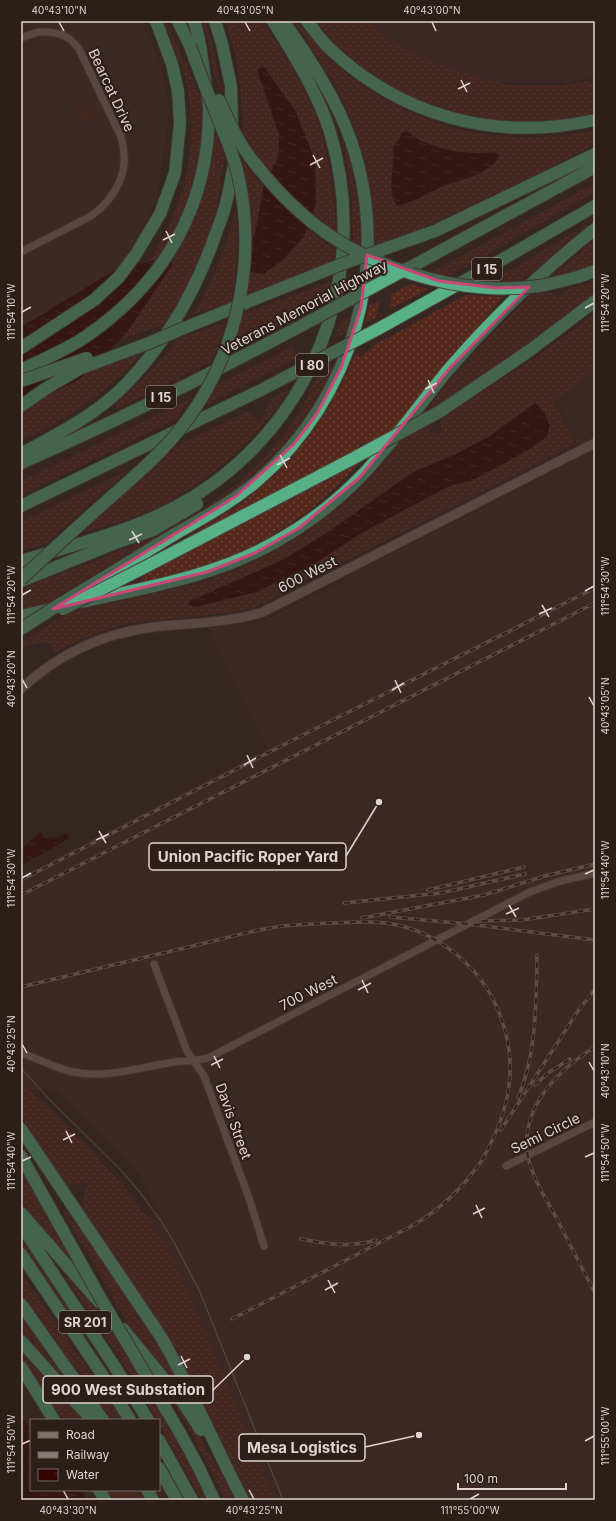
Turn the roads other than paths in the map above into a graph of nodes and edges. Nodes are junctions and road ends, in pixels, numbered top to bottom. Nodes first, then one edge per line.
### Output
1 (156, 21) edge
2 (178, 21) edge
3 (194, 21) edge
4 (214, 21) edge
5 (273, 21) edge
6 (283, 21) edge
7 (307, 21) edge
8 (21, 38) edge
9 (190, 46) junction
10 (595, 120) edge
11 (595, 154) edge
12 (595, 167) edge
13 (595, 206) edge
14 (595, 229) edge
15 (21, 252) edge
16 (595, 272) edge
17 (595, 301) edge
18 (184, 328) junction
19 (21, 348) edge
20 (21, 370) edge
21 (21, 381) edge
22 (21, 406) edge
23 (595, 443) edge
24 (21, 454) edge
25 (21, 462) edge
26 (238, 464) junction
27 (21, 506) edge
28 (21, 561) edge
29 (21, 580) edge
30 (21, 616) edge
31 (21, 630) edge
32 (21, 689) edge
33 (595, 873) edge
34 (154, 964) dead end
35 (21, 1053) edge
36 (194, 1061) junction
37 (595, 1122) edge
38 (21, 1129) edge
39 (21, 1156) edge
40 (506, 1166) dead end
41 (21, 1213) edge
42 (21, 1224) edge
43 (264, 1246) dead end
44 (21, 1254) edge
45 (21, 1304) edge
46 (21, 1341) edge
47 (21, 1367) edge
48 (53, 1419) edge
49 (91, 1419) edge
50 (102, 1419) edge
51 (129, 1419) edge
52 (147, 1419) edge
53 (160, 1442) edge
54 (160, 1470) edge
55 (230, 1475) junction
56 (100, 1491) edge
57 (148, 1491) edge
58 (105, 1500) edge
59 (153, 1500) edge
60 (177, 1500) edge
61 (192, 1500) edge
62 (214, 1500) edge
63 (244, 1500) edge

1 - 19 highway
2 - 9 highway
3 - 20 highway, bridge
4 - 24 highway
5 - 26 highway, I 80
6 - 31 highway, bridge
7 - 10 highway
8 - 15 street, Bearcat Drive
9 - 16 highway, bridge
9 - 29 highway, bridge
11 - 18 highway, bridge
12 - 25 highway, Veterans Memorial Highway / I 15, bridge
13 - 27 highway, I 15, bridge
14 - 30 highway
17 - 31 highway, bridge
18 - 21 highway, bridge
18 - 22 highway, bridge
23 - 32 street, 600 West
26 - 28 highway, I 80
26 - 29 highway
33 - 36 street, 700 West
34 - 36 street, Davis Street
35 - 36 street, 700 West
36 - 43 street, Davis Street
37 - 40 street, Semi Circle
38 - 55 highway
39 - 62 highway, bridge
41 - 55 highway
42 - 52 highway, SR 201
44 - 51 highway, SR 201
45 - 50 highway
46 - 49 highway
47 - 48 highway
53 - 61 highway
54 - 60 highway
55 - 63 highway
56 - 58 highway
57 - 59 highway

